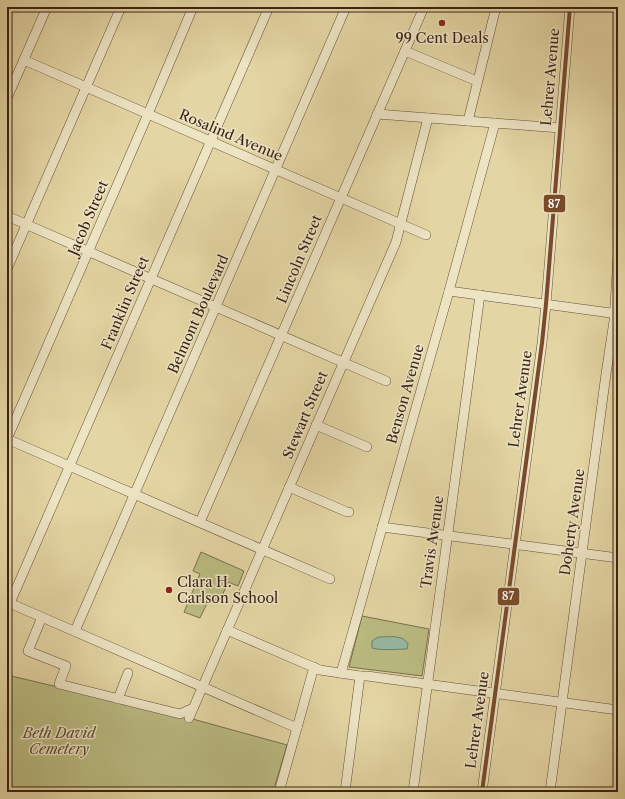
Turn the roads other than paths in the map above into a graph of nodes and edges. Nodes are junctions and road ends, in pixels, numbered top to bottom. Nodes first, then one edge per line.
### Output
1 (47, 7) edge
2 (121, 7) edge
3 (193, 7) edge
4 (269, 7) edge
5 (346, 7) edge
6 (424, 7) edge
7 (496, 7) edge
8 (570, 7) edge
9 (405, 51) junction
10 (24, 60) junction
11 (477, 81) junction
12 (86, 87) junction
13 (7, 98) edge
14 (148, 114) junction
15 (377, 114) junction
16 (428, 118) junction
17 (468, 121) junction
18 (495, 123) junction
19 (560, 128) junction
20 (211, 141) junction
21 (276, 170) junction
22 (341, 198) junction
23 (7, 216) edge
24 (26, 224) junction
25 (400, 224) junction
26 (426, 235) dead end
27 (89, 252) junction
28 (618, 256) edge
29 (7, 269) edge
30 (151, 279) junction
31 (449, 291) junction
32 (480, 295) junction
33 (546, 304) junction
34 (216, 307) junction
35 (616, 314) edge
36 (281, 335) junction
37 (343, 362) junction
38 (386, 381) dead end
39 (316, 425) junction
40 (7, 439) edge
41 (367, 447) dead end
42 (70, 466) junction
43 (289, 487) junction
44 (135, 494) junction
45 (349, 512) dead end
46 (200, 522) junction
47 (382, 527) junction
48 (447, 536) junction
49 (515, 545) junction
50 (262, 550) junction
51 (582, 554) junction
52 (618, 558) edge
53 (330, 579) dead end
54 (8, 605) edge
55 (42, 617) junction
56 (227, 630) junction
57 (75, 632) junction
58 (314, 667) junction
59 (128, 673) dead end
60 (341, 673) junction
61 (360, 676) junction
62 (427, 684) junction
63 (202, 687) junction
64 (495, 693) junction
65 (118, 699) junction
66 (562, 702) junction
67 (193, 708) junction
68 (618, 710) edge
69 (189, 718) dead end
70 (297, 728) junction
71 (279, 792) edge
72 (345, 792) edge
73 (413, 792) edge
74 (482, 792) edge
75 (550, 792) edge

1 - 10 street
2 - 12 street
3 - 14 street, Jacob Street
4 - 20 street, Franklin Street
5 - 21 street, Belmont Boulevard
6 - 9 street, Lincoln Street
7 - 11 street
8 - 19 street, Lehrer Avenue
9 - 11 street
9 - 15 street, Lincoln Street
10 - 12 street, Rosalind Avenue
10 - 13 street
11 - 17 street
12 - 14 street, Rosalind Avenue
12 - 24 street
14 - 20 street, Rosalind Avenue
14 - 27 street, Jacob Street
15 - 16 street
15 - 22 street, Lincoln Street
16 - 17 street
16 - 25 street, Stewart Street
17 - 18 street
18 - 19 street
18 - 31 street, Benson Avenue
19 - 33 street, Lehrer Avenue
20 - 21 street, Rosalind Avenue
20 - 30 street, Franklin Street
21 - 22 street, Rosalind Avenue
21 - 34 street, Belmont Boulevard
22 - 25 street, Rosalind Avenue
22 - 36 street, Lincoln Street
23 - 24 street
24 - 27 street
24 - 29 street
25 - 26 street, Rosalind Avenue
25 - 37 street, Stewart Street
27 - 30 street
27 - 40 street, Jacob Street
28 - 35 street, Doherty Avenue
30 - 34 street
30 - 42 street, Franklin Street
31 - 32 street
31 - 47 street, Benson Avenue
32 - 33 street
32 - 48 street, Travis Avenue
33 - 35 street
33 - 49 street, Lehrer Avenue
34 - 36 street
34 - 44 street, Belmont Boulevard
35 - 51 street, Doherty Avenue
36 - 37 street
36 - 46 street, Lincoln Street
37 - 38 street
37 - 39 street, Stewart Street
39 - 41 street
39 - 43 street, Stewart Street
40 - 42 street
42 - 44 street
42 - 54 street, Franklin Street
43 - 45 street
43 - 50 street, Stewart Street
44 - 46 street
44 - 57 street, Belmont Boulevard
46 - 50 street
47 - 48 street
47 - 60 street, Benson Avenue
48 - 49 street
48 - 62 street, Travis Avenue
49 - 51 street
49 - 64 street, Lehrer Avenue
50 - 53 street
50 - 56 street, Stewart Street
51 - 52 street
51 - 66 street, Doherty Avenue
54 - 55 street
55 - 57 street
55 - 65 street
56 - 58 street
56 - 63 street, Stewart Street
57 - 63 street
58 - 60 street
58 - 70 street
59 - 65 street
60 - 61 street
61 - 62 street
61 - 72 street
62 - 64 street
62 - 73 street, Travis Avenue
63 - 67 street, Stewart Street
63 - 70 street
64 - 66 street
64 - 74 street, Lehrer Avenue
65 - 67 street
66 - 68 street
66 - 75 street, Doherty Avenue
67 - 69 street, Stewart Street
70 - 71 street

